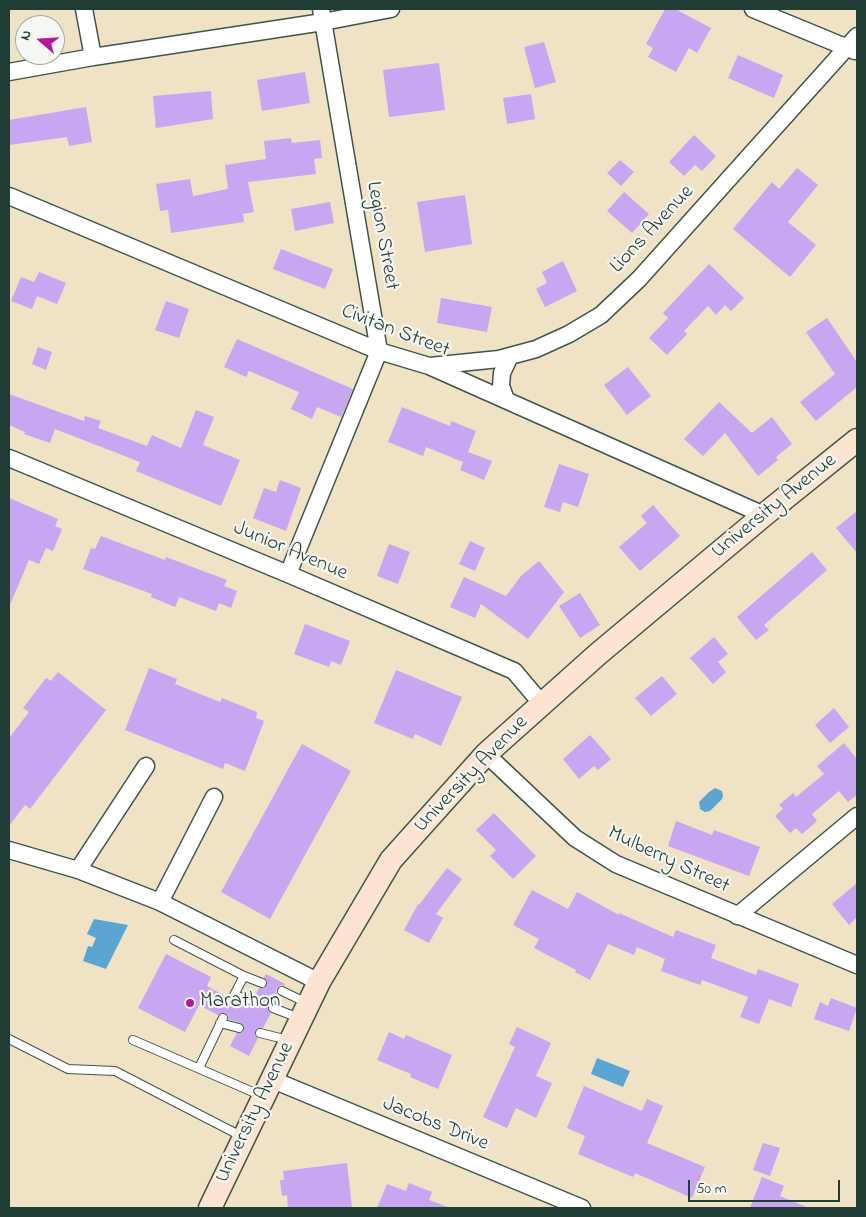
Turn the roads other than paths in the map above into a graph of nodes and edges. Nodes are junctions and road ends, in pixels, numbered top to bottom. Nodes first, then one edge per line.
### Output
1 (84, 9) edge
2 (391, 9) edge
3 (753, 9) edge
4 (322, 15) edge
5 (854, 45) edge
6 (93, 57) junction
7 (9, 72) edge
8 (9, 196) edge
9 (379, 350) junction
10 (510, 356) junction
11 (429, 366) junction
12 (506, 400) junction
13 (857, 440) edge
14 (9, 458) edge
15 (764, 515) junction
16 (288, 574) junction
17 (542, 704) junction
18 (486, 754) junction
19 (146, 766) dead end
20 (214, 797) dead end
21 (857, 816) edge
22 (9, 850) edge
23 (78, 870) junction
24 (160, 902) junction
25 (737, 916) junction
26 (174, 940) dead end
27 (857, 965) edge
28 (244, 976) junction
29 (319, 982) junction
30 (262, 983) dead end
31 (282, 991) dead end
32 (253, 1001) dead end
33 (273, 1008) dead end
34 (305, 1011) junction
35 (239, 1028) dead end
36 (260, 1033) dead end
37 (9, 1039) edge
38 (133, 1040) dead end
39 (290, 1040) junction
40 (199, 1068) junction
41 (269, 1089) junction
42 (245, 1138) junction
43 (210, 1208) edge
44 (582, 1208) edge

1 - 6 street
2 - 4 street
3 - 5 street
4 - 6 street
4 - 9 street, Legion Street
5 - 10 street, Lions Avenue
6 - 7 street
8 - 9 street, Civitan Street
9 - 11 street, Civitan Street
9 - 16 street
10 - 11 street, Lions Avenue
10 - 12 street
11 - 12 street, Civitan Street
12 - 15 street, Civitan Street
13 - 15 street, University Avenue
14 - 16 street, Junior Avenue
15 - 17 street, University Avenue
16 - 17 street, Junior Avenue
17 - 18 street, University Avenue
18 - 25 street, Mulberry Street
18 - 29 street, University Avenue
19 - 23 street
20 - 24 street
21 - 25 street
22 - 23 street
23 - 24 street
24 - 29 street
25 - 27 street, Mulberry Street
26 - 28 lane
28 - 30 lane
28 - 32 lane
29 - 34 street, University Avenue
31 - 34 lane
33 - 34 lane
34 - 39 street, University Avenue
35 - 40 lane
36 - 39 lane
37 - 42 lane
38 - 40 lane
39 - 41 street, University Avenue
40 - 41 lane
41 - 42 street, University Avenue
41 - 44 street, Jacobs Drive
42 - 43 street, University Avenue

